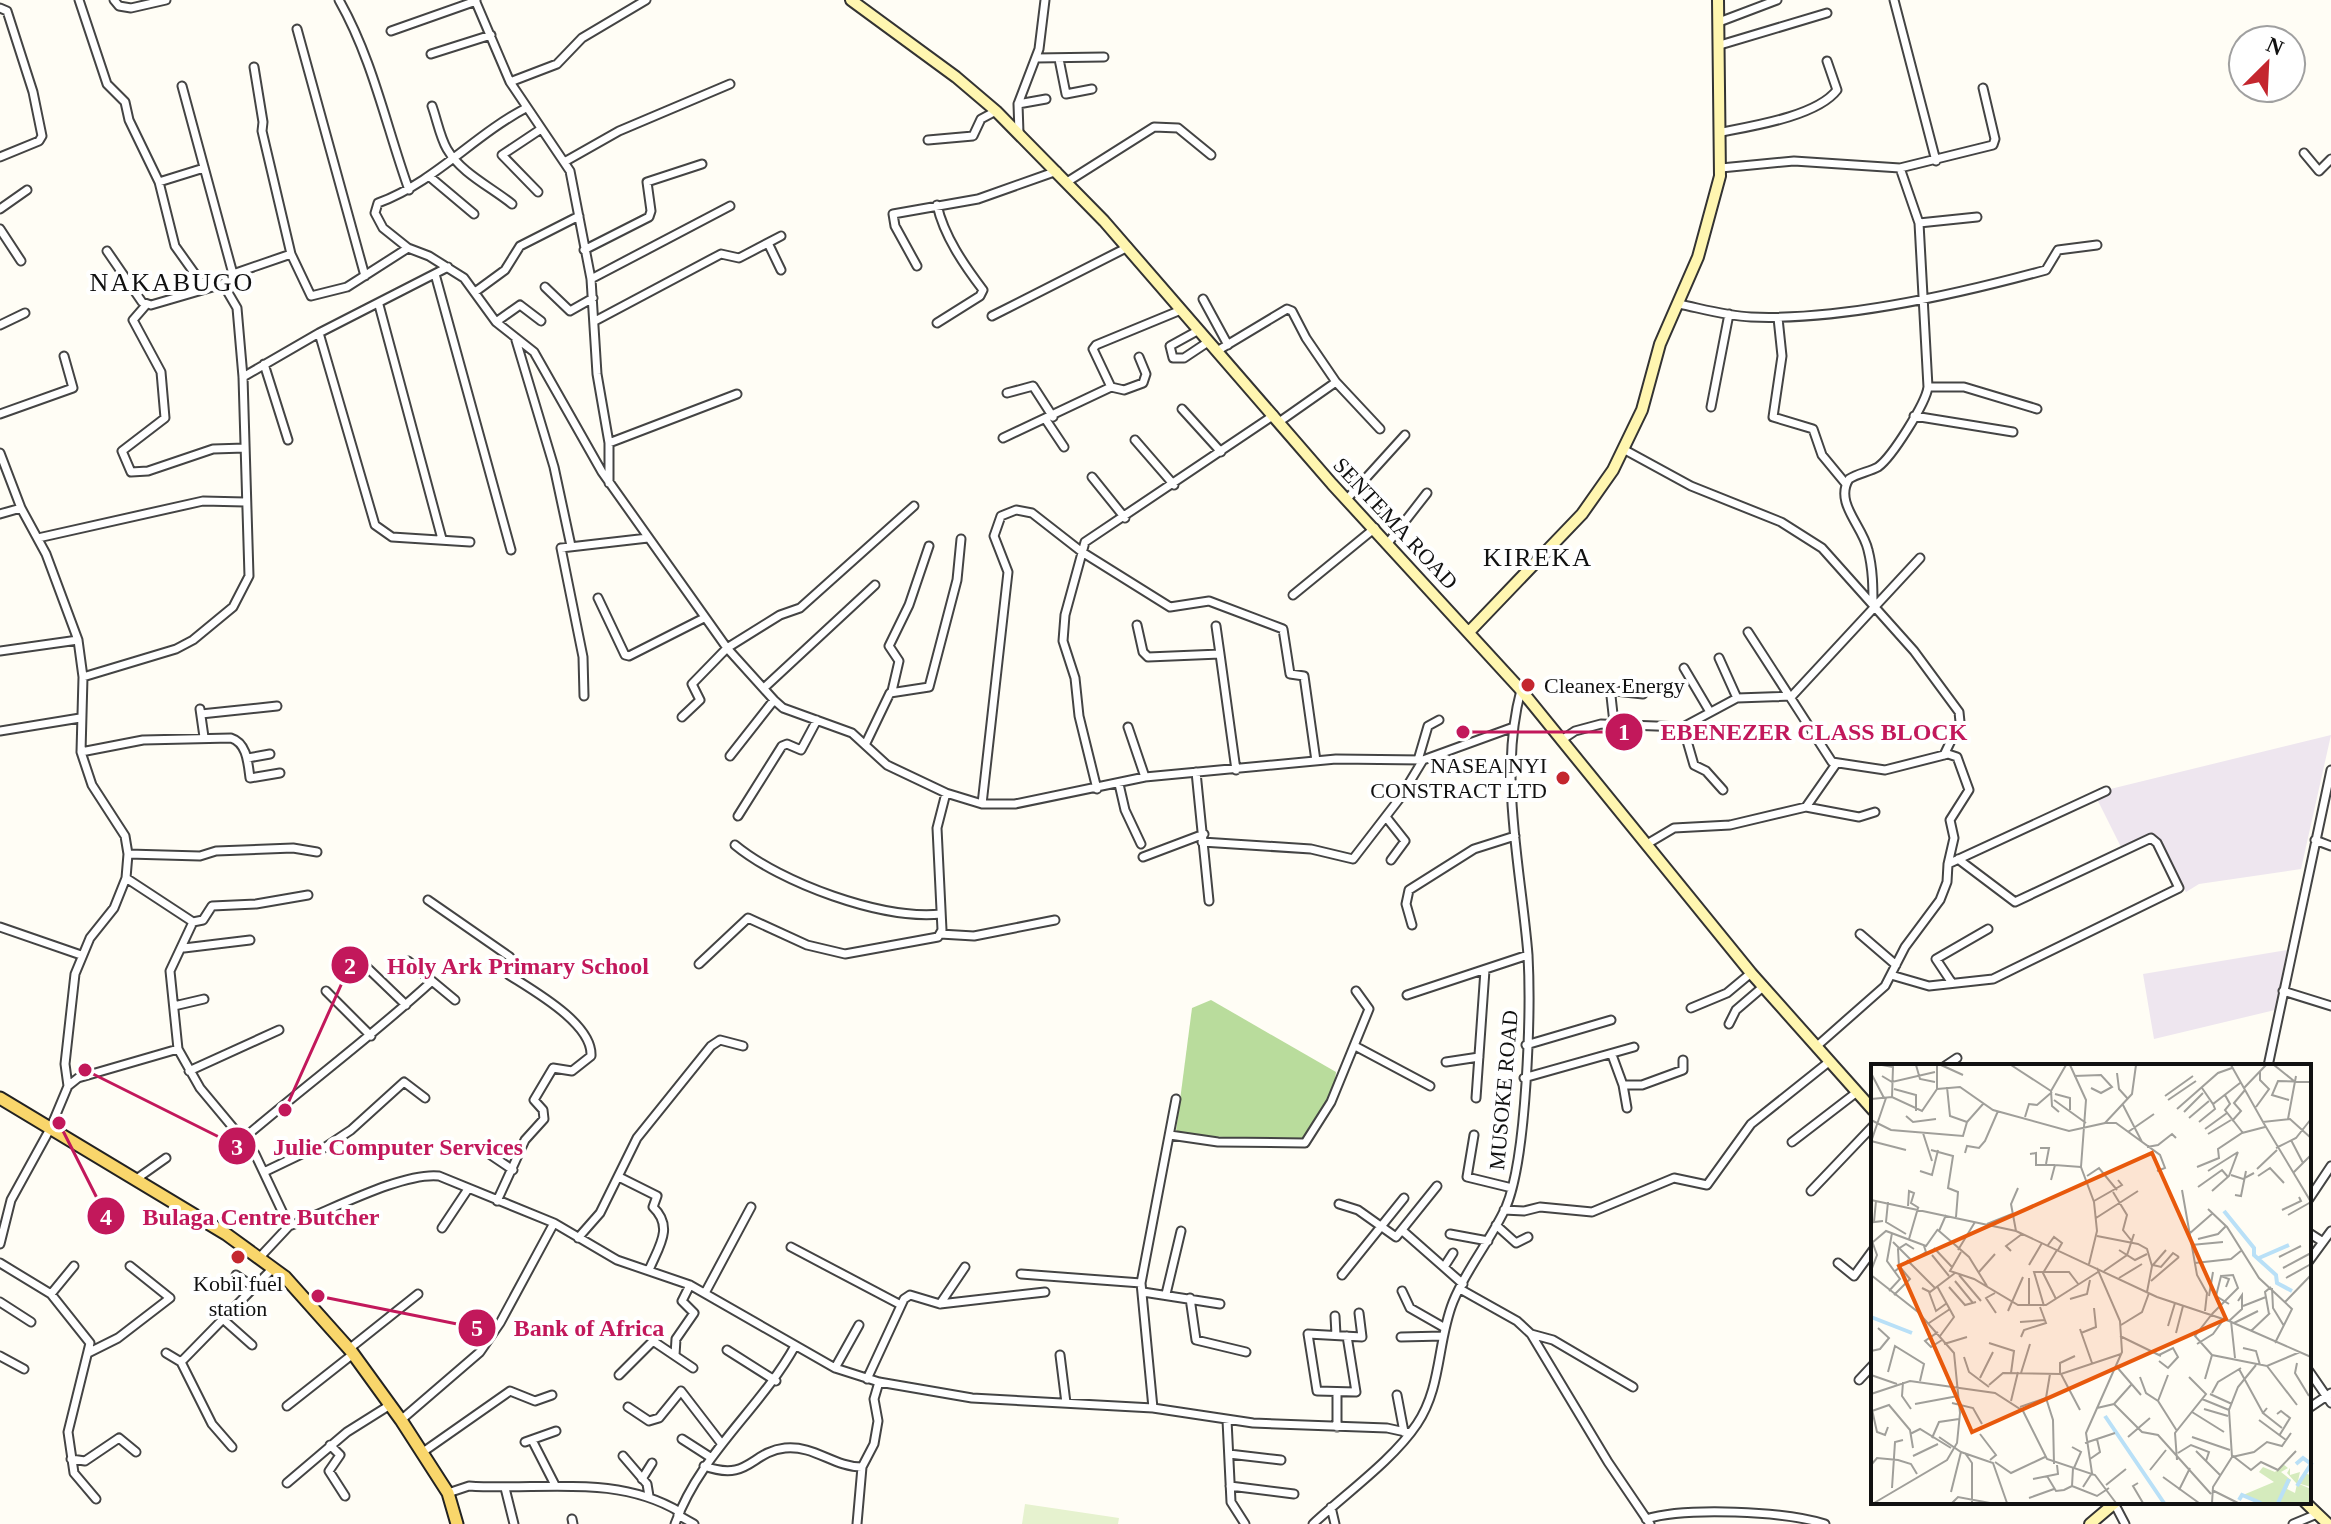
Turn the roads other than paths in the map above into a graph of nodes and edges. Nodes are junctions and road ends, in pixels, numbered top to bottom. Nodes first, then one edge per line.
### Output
1 (79, 0) edge
2 (166, 0) edge
3 (339, 0) edge
4 (646, 0) edge
5 (851, 0) edge
6 (1045, 0) edge
7 (1718, 0) edge
8 (1777, 0) edge
9 (1894, 0) edge
10 (476, 1) edge
11 (118, 2) edge
12 (0, 8) edge
13 (1827, 13) dead end
14 (1719, 22) junction
15 (297, 29) dead end
16 (391, 31) dead end
17 (491, 35) junction
18 (1720, 45) junction
19 (431, 54) dead end
20 (1104, 57) dead end
21 (1036, 58) junction
22 (1059, 59) junction
23 (1827, 61) dead end
24 (254, 67) dead end
25 (510, 82) junction
26 (730, 84) dead end
27 (182, 86) dead end
28 (1983, 88) dead end
29 (1092, 89) dead end
30 (1046, 99) dead end
31 (1018, 104) junction
32 (432, 106) dead end
33 (526, 108) junction
34 (996, 111) junction
35 (541, 129) junction
36 (1722, 132) junction
37 (1019, 133) junction
38 (928, 140) dead end
39 (2304, 153) dead end
40 (1211, 155) dead end
41 (0, 157) edge
42 (454, 159) junction
43 (2331, 159) edge
44 (566, 161) junction
45 (1936, 161) junction
46 (702, 164) dead end
47 (204, 168) junction
48 (1721, 168) junction
49 (1900, 168) junction
50 (1057, 171) junction
51 (430, 177) junction
52 (159, 182) junction
53 (1067, 182) junction
54 (27, 190) dead end
55 (409, 190) junction
56 (538, 192) dead end
57 (512, 204) dead end
58 (937, 205) junction
59 (730, 206) dead end
60 (0, 209) edge
61 (474, 214) dead end
62 (579, 216) junction
63 (1977, 217) dead end
64 (1919, 223) junction
65 (0, 229) edge
66 (781, 236) dead end
67 (768, 243) junction
68 (2097, 245) dead end
69 (1128, 247) junction
70 (408, 248) junction
71 (584, 250) junction
72 (107, 251) dead end
73 (291, 254) junction
74 (21, 261) dead end
75 (917, 266) dead end
76 (448, 267) junction
77 (781, 270) dead end
78 (233, 274) junction
79 (435, 274) junction
80 (365, 276) junction
81 (591, 279) junction
82 (223, 284) junction
83 (545, 287) dead end
84 (205, 288) junction
85 (475, 292) junction
86 (593, 298) junction
87 (1921, 298) junction
88 (1203, 299) dead end
89 (1679, 304) junction
90 (146, 305) junction
91 (379, 305) junction
92 (1181, 310) junction
93 (25, 313) dead end
94 (1729, 314) junction
95 (992, 316) dead end
96 (1778, 318) junction
97 (541, 321) dead end
98 (595, 321) junction
99 (496, 322) junction
100 (937, 323) dead end
101 (0, 325) edge
102 (1199, 330) junction
103 (319, 333) junction
104 (515, 337) junction
105 (1208, 342) junction
106 (1228, 345) junction
107 (1217, 351) junction
108 (64, 356) dead end
109 (1139, 357) dead end
110 (264, 364) junction
111 (243, 377) junction
112 (1336, 382) junction
113 (1111, 387) junction
114 (1928, 387) junction
115 (1007, 393) dead end
116 (737, 394) dead end
117 (1711, 407) dead end
118 (1182, 409) dead end
119 (2037, 409) dead end
120 (0, 414) edge
121 (1914, 416) junction
122 (1049, 418) junction
123 (1276, 418) junction
124 (1380, 429) dead end
125 (2013, 432) dead end
126 (1405, 435) dead end
127 (1003, 438) dead end
128 (288, 440) dead end
129 (1135, 440) dead end
130 (609, 443) junction
131 (1064, 447) dead end
132 (245, 448) junction
133 (1625, 450) junction
134 (1221, 452) junction
135 (0, 453) edge
136 (1092, 477) dead end
137 (609, 483) junction
138 (1846, 484) junction
139 (1174, 485) junction
140 (1427, 493) dead end
141 (1347, 499) junction
142 (245, 502) junction
143 (914, 506) dead end
144 (21, 508) junction
145 (0, 514) edge
146 (1125, 518) junction
147 (1375, 528) junction
148 (38, 538) junction
149 (648, 538) junction
150 (442, 539) junction
151 (961, 539) dead end
152 (470, 542) dead end
153 (1388, 543) junction
154 (571, 546) junction
155 (929, 546) dead end
156 (511, 550) dead end
157 (1082, 552) junction
158 (1920, 558) dead end
159 (875, 585) dead end
160 (1293, 595) dead end
161 (598, 598) dead end
162 (1873, 607) junction
163 (704, 618) junction
164 (1137, 625) dead end
165 (1216, 626) dead end
166 (1469, 632) junction
167 (1748, 632) dead end
168 (78, 640) junction
169 (727, 648) junction
170 (0, 651) edge
171 (1220, 654) junction
172 (1719, 658) dead end
173 (1684, 668) dead end
174 (83, 677) junction
175 (764, 688) junction
176 (1521, 690) junction
177 (892, 691) junction
178 (1643, 694) dead end
179 (584, 696) dead end
180 (1792, 696) junction
181 (1737, 698) junction
182 (774, 700) junction
183 (277, 706) dead end
184 (1710, 712) junction
185 (682, 717) dead end
186 (80, 718) junction
187 (817, 720) junction
188 (1439, 720) dead end
189 (1614, 723) junction
190 (1128, 727) dead end
191 (1683, 727) junction
192 (1511, 728) junction
193 (0, 731) edge
194 (204, 737) junction
195 (1563, 739) junction
196 (866, 743) junction
197 (81, 752) junction
198 (270, 754) dead end
199 (1944, 755) junction
200 (730, 756) dead end
201 (248, 758) junction
202 (1421, 760) junction
203 (1316, 761) junction
204 (1836, 764) junction
205 (1236, 770) junction
206 (2331, 770) edge
207 (1196, 772) junction
208 (280, 773) dead end
209 (1145, 777) junction
210 (1119, 784) junction
211 (1097, 789) junction
212 (1723, 790) dead end
213 (2106, 791) dead end
214 (946, 793) junction
215 (982, 804) junction
216 (1806, 807) junction
217 (1875, 812) dead end
218 (738, 816) dead end
219 (1386, 817) junction
220 (1515, 836) junction
221 (1203, 838) junction
222 (2315, 840) junction
223 (1141, 844) dead end
224 (1647, 844) junction
225 (735, 845) dead end
226 (2331, 846) edge
227 (317, 852) dead end
228 (128, 854) junction
229 (1143, 857) dead end
230 (1958, 859) junction
231 (1391, 860) dead end
232 (1948, 864) junction
233 (126, 878) junction
234 (308, 895) dead end
235 (428, 900) dead end
236 (1209, 901) dead end
237 (941, 914) junction
238 (1055, 920) dead end
239 (193, 922) junction
240 (1412, 925) dead end
241 (0, 927) edge
242 (1988, 929) dead end
243 (940, 934) junction
244 (1860, 934) dead end
245 (250, 940) dead end
246 (184, 948) junction
247 (81, 955) junction
248 (354, 955) dead end
249 (1528, 955) junction
250 (408, 961) dead end
251 (699, 964) dead end
252 (1896, 965) junction
253 (1485, 970) junction
254 (1751, 973) junction
255 (1891, 975) junction
256 (431, 982) junction
257 (1952, 983) junction
258 (1764, 986) junction
259 (326, 991) dead end
260 (1356, 991) dead end
261 (2283, 991) junction
262 (1407, 995) dead end
263 (204, 999) dead end
264 (455, 1000) dead end
265 (406, 1005) junction
266 (174, 1006) junction
267 (2331, 1006) edge
268 (1691, 1008) dead end
269 (1611, 1020) dead end
270 (1729, 1024) dead end
271 (279, 1030) dead end
272 (371, 1036) junction
273 (1526, 1045) junction
274 (743, 1046) dead end
275 (1355, 1046) junction
276 (1817, 1046) junction
277 (1634, 1047) dead end
278 (178, 1049) junction
279 (1612, 1055) junction
280 (1479, 1057) junction
281 (1957, 1058) dead end
282 (1683, 1060) dead end
283 (1830, 1061) junction
284 (1446, 1062) dead end
285 (1948, 1064) edge
286 (2268, 1064) edge
287 (189, 1071) junction
288 (1524, 1078) junction
289 (1623, 1085) junction
290 (68, 1086) junction
291 (1430, 1086) dead end
292 (1857, 1092) junction
293 (0, 1098) edge
294 (425, 1098) dead end
295 (1476, 1098) dead end
296 (1176, 1099) dead end
297 (1627, 1108) dead end
298 (1871, 1108) edge
299 (1871, 1128) edge
300 (50, 1129) junction
301 (1170, 1135) junction
302 (1474, 1135) dead end
303 (244, 1138) junction
304 (1792, 1142) dead end
305 (479, 1147) dead end
306 (166, 1158) dead end
307 (2331, 1166) edge
308 (513, 1170) junction
309 (264, 1172) junction
310 (619, 1177) junction
311 (135, 1180) junction
312 (1437, 1186) dead end
313 (1512, 1188) junction
314 (468, 1189) junction
315 (1811, 1191) dead end
316 (2311, 1196) edge
317 (0, 1198) edge
318 (1404, 1198) dead end
319 (11, 1200) junction
320 (497, 1201) junction
321 (1339, 1204) dead end
322 (751, 1207) dead end
323 (1504, 1210) junction
324 (554, 1223) junction
325 (1496, 1225) junction
326 (289, 1226) junction
327 (1380, 1227) junction
328 (442, 1228) dead end
329 (1181, 1231) dead end
330 (2331, 1231) edge
331 (1404, 1232) junction
332 (1450, 1234) dead end
333 (2311, 1234) edge
334 (1528, 1237) dead end
335 (578, 1238) junction
336 (1488, 1241) junction
337 (2323, 1242) junction
338 (0, 1244) edge
339 (791, 1247) dead end
340 (1453, 1253) dead end
341 (1871, 1253) edge
342 (260, 1257) junction
343 (2311, 1258) edge
344 (0, 1263) edge
345 (1838, 1263) dead end
346 (74, 1266) dead end
347 (130, 1266) dead end
348 (965, 1267) dead end
349 (1444, 1267) junction
350 (273, 1268) junction
351 (649, 1270) junction
352 (1021, 1274) dead end
353 (236, 1275) dead end
354 (1342, 1275) dead end
355 (690, 1285) junction
356 (1142, 1287) junction
357 (1462, 1287) junction
358 (255, 1288) junction
359 (1402, 1291) dead end
360 (1045, 1292) dead end
361 (705, 1293) junction
362 (51, 1294) junction
363 (418, 1294) dead end
364 (1166, 1294) junction
365 (1190, 1298) junction
366 (0, 1302) edge
367 (940, 1304) junction
368 (1220, 1304) dead end
369 (901, 1305) junction
370 (1359, 1313) dead end
371 (1335, 1316) dead end
372 (225, 1321) junction
373 (31, 1322) dead end
374 (859, 1325) dead end
375 (1444, 1332) junction
376 (1531, 1334) junction
377 (1336, 1335) junction
378 (1347, 1336) junction
379 (1401, 1337) dead end
380 (252, 1345) dead end
381 (795, 1346) junction
382 (727, 1350) dead end
383 (351, 1351) junction
384 (90, 1352) junction
385 (1246, 1352) dead end
386 (166, 1353) dead end
387 (675, 1355) junction
388 (1060, 1355) dead end
389 (0, 1356) edge
390 (181, 1362) junction
391 (1871, 1367) edge
392 (693, 1368) dead end
393 (835, 1368) junction
394 (24, 1369) dead end
395 (2311, 1373) edge
396 (619, 1375) dead end
397 (867, 1379) junction
398 (1859, 1380) dead end
399 (776, 1381) junction
400 (879, 1382) junction
401 (1633, 1387) dead end
402 (1337, 1392) junction
403 (552, 1395) dead end
404 (1397, 1395) dead end
405 (2330, 1397) edge
406 (1066, 1403) junction
407 (390, 1405) junction
408 (287, 1406) dead end
409 (628, 1407) dead end
410 (2311, 1407) edge
411 (1153, 1408) junction
412 (401, 1420) junction
413 (1227, 1420) junction
414 (1337, 1427) junction
415 (556, 1431) dead end
416 (1407, 1433) junction
417 (682, 1439) dead end
418 (721, 1443) junction
419 (330, 1445) junction
420 (232, 1447) dead end
421 (136, 1452) dead end
422 (423, 1452) junction
423 (1229, 1454) junction
424 (623, 1456) dead end
425 (710, 1457) junction
426 (71, 1459) junction
427 (1281, 1460) dead end
428 (652, 1463) dead end
429 (704, 1466) junction
430 (862, 1467) junction
431 (642, 1479) junction
432 (287, 1483) dead end
433 (555, 1485) junction
434 (1230, 1486) junction
435 (505, 1488) junction
436 (448, 1493) junction
437 (1294, 1494) dead end
438 (345, 1496) dead end
439 (649, 1496) junction
440 (96, 1499) dead end
441 (2114, 1504) edge
442 (2115, 1504) edge
443 (2307, 1504) edge
444 (1331, 1507) junction
445 (679, 1514) junction
446 (2317, 1514) junction
447 (1648, 1522) edge
448 (457, 1524) edge
449 (514, 1524) edge
450 (675, 1524) edge
451 (694, 1524) edge
452 (857, 1524) edge
453 (1245, 1524) edge
454 (1313, 1524) edge
455 (1335, 1524) edge
456 (1825, 1524) edge
457 (2090, 1524) edge
458 (2125, 1524) edge
459 (2293, 1524) edge
460 (2328, 1524) edge

1 - 52 street
2 - 11 street
3 - 55 street
4 - 25 street
5 - 34 main road, SENTEMA ROAD
6 - 21 street
7 - 14 main road
8 - 14 street
9 - 45 street
10 - 16 street
10 - 17 street
12 - 41 street
13 - 18 street
14 - 18 main road
15 - 80 street
17 - 19 street
17 - 25 street
18 - 36 main road
20 - 22 street
21 - 22 street
21 - 31 street
22 - 29 street
23 - 36 street
24 - 73 street
25 - 33 street
26 - 44 street
27 - 47 street
28 - 45 street
30 - 31 street
31 - 37 street
32 - 42 street
33 - 35 street
33 - 42 street
34 - 37 main road, SENTEMA ROAD
34 - 38 street
35 - 44 street
35 - 56 street
36 - 48 main road
37 - 50 main road, SENTEMA ROAD
39 - 43 street
40 - 53 street
42 - 51 street
42 - 57 street
44 - 62 street
45 - 49 street
46 - 71 street
47 - 52 street
47 - 78 street
48 - 49 street
48 - 89 main road
49 - 64 street
50 - 53 main road, SENTEMA ROAD
50 - 58 street
51 - 55 street
51 - 61 street
52 - 84 street
53 - 69 main road, SENTEMA ROAD
54 - 60 street
55 - 70 street
58 - 75 street
58 - 100 street
59 - 81 street
62 - 71 street
62 - 85 street
63 - 64 street
64 - 87 street
65 - 74 street
66 - 67 street
67 - 77 street
67 - 98 street
68 - 87 street
69 - 92 main road, SENTEMA ROAD
69 - 95 street
70 - 76 street
70 - 80 street
71 - 81 street
72 - 90 street
73 - 78 street
73 - 80 street
76 - 79 street
76 - 85 street
78 - 82 street
79 - 91 street
79 - 156 street
81 - 86 street
82 - 84 street
82 - 111 street
83 - 86 street
84 - 90 street
85 - 99 street
86 - 98 street
87 - 96 street
87 - 114 street
88 - 106 street
89 - 94 street
89 - 133 main road
90 - 132 street
91 - 103 street
91 - 150 street
92 - 102 main road, SENTEMA ROAD
92 - 113 street
93 - 101 street
94 - 96 street
94 - 117 street
96 - 138 street
97 - 99 street
98 - 130 street
99 - 104 street
102 - 105 main road, SENTEMA ROAD
102 - 105 street
103 - 110 street
103 - 150 street
104 - 137 street
104 - 154 street
105 - 107 main road, SENTEMA ROAD
106 - 107 street
106 - 112 street
107 - 123 main road, SENTEMA ROAD
108 - 120 street
109 - 113 street
110 - 111 street
110 - 128 street
111 - 132 street
112 - 123 street
112 - 124 street
113 - 122 street
114 - 119 street
114 - 121 street
115 - 122 street
116 - 130 street
118 - 134 street
121 - 125 street
121 - 138 street
122 - 127 street
122 - 131 street
123 - 134 street
123 - 141 main road, SENTEMA ROAD
126 - 141 street
129 - 139 street
130 - 137 street
132 - 142 street
133 - 162 street
133 - 166 main road
134 - 139 street
135 - 144 street
136 - 146 street
137 - 149 street
138 - 162 street
139 - 146 street
140 - 153 street
141 - 147 main road, SENTEMA ROAD
142 - 148 street
142 - 174 street
143 - 169 street
144 - 145 street
144 - 148 street
146 - 157 street
147 - 153 main road, SENTEMA ROAD
147 - 160 street
148 - 168 street
149 - 154 street
149 - 163 street
150 - 152 street
151 - 177 street
153 - 166 main road, SENTEMA ROAD
154 - 179 street
155 - 177 street
157 - 203 street
157 - 211 street
157 - 215 street
158 - 162 street
159 - 175 street
161 - 163 street
162 - 180 street
162 - 199 street
163 - 169 street
164 - 171 street
165 - 171 street
166 - 176 main road, SENTEMA ROAD
167 - 180 street
168 - 170 street
168 - 174 street
169 - 175 street
169 - 185 street
171 - 205 street
172 - 181 street
173 - 184 street
174 - 186 street
175 - 182 street
176 - 192 street, MUSOKE ROAD
176 - 195 main road, SENTEMA ROAD
177 - 196 street
178 - 189 street
180 - 181 street
180 - 204 street
181 - 184 street
182 - 187 street
182 - 200 street
183 - 194 street
184 - 191 street
186 - 193 street
186 - 197 street
187 - 196 street
187 - 218 street
188 - 202 street
189 - 191 street
189 - 195 street
190 - 209 street
191 - 212 street
192 - 202 street
192 - 220 street, MUSOKE ROAD
194 - 197 street
194 - 201 street
195 - 224 main road, SENTEMA ROAD
196 - 214 street
197 - 228 street
198 - 201 street
199 - 204 street
199 - 232 street
201 - 208 street
202 - 203 street
202 - 219 street
203 - 205 street
204 - 216 street
205 - 207 street
206 - 222 street
207 - 209 street
207 - 221 street
209 - 210 street
210 - 211 street
210 - 223 street
211 - 215 street
213 - 230 street
214 - 215 street
214 - 237 street
216 - 217 street
216 - 224 street
219 - 221 street
219 - 231 street
220 - 240 street
220 - 249 street, MUSOKE ROAD
221 - 229 street
221 - 236 street
222 - 226 street
222 - 261 street
224 - 254 main road, SENTEMA ROAD
225 - 237 street
227 - 228 street
228 - 233 street
230 - 232 street
230 - 257 street
232 - 252 street
233 - 239 street
233 - 247 street
234 - 239 street
235 - 308 street
237 - 243 street
238 - 243 street
239 - 246 street
241 - 247 street
242 - 257 street
243 - 251 street
244 - 252 street
245 - 246 street
246 - 266 street
247 - 290 street
248 - 265 street
249 - 253 street
249 - 273 street, MUSOKE ROAD
250 - 256 street
252 - 255 street
253 - 262 street
253 - 280 street
254 - 258 main road, SENTEMA ROAD
254 - 268 street
255 - 257 street
255 - 276 street
256 - 264 street
256 - 265 street
258 - 270 street
258 - 276 main road, SENTEMA ROAD
259 - 272 street
260 - 275 street
261 - 267 street
261 - 286 street
263 - 266 street
265 - 272 street
266 - 278 street
269 - 273 street
271 - 287 street
272 - 303 street
273 - 288 street, MUSOKE ROAD
274 - 310 street
275 - 291 street
275 - 301 street
276 - 283 main road, SENTEMA ROAD
277 - 279 street
278 - 287 street
278 - 290 street
279 - 288 street
279 - 289 street
280 - 284 street
280 - 295 street
281 - 285 street
282 - 289 street
283 - 292 main road, SENTEMA ROAD
283 - 323 street
287 - 303 street
288 - 313 street, MUSOKE ROAD
289 - 297 street
290 - 300 street
292 - 298 main road, SENTEMA ROAD
292 - 304 street
293 - 300 main road
294 - 309 street
296 - 301 street
299 - 315 street
300 - 311 main road
300 - 319 street
301 - 356 street
302 - 313 street
303 - 309 street
305 - 308 street
306 - 311 street
307 - 316 street
308 - 320 street
309 - 326 street
310 - 335 street
310 - 351 street
311 - 342 main road
312 - 331 street
313 - 323 street, MUSOKE ROAD
314 - 320 street
314 - 326 street
314 - 328 street
317 - 319 street
318 - 327 street
319 - 338 street
320 - 324 street
321 - 327 street
322 - 361 street
323 - 325 street, MUSOKE ROAD
324 - 335 street
324 - 412 street
325 - 334 street
325 - 336 street, MUSOKE ROAD
326 - 342 street
327 - 331 street
327 - 354 street
329 - 364 street
330 - 337 street
331 - 349 street
332 - 336 street
333 - 337 street
335 - 351 street
336 - 357 street, MUSOKE ROAD
337 - 343 street
339 - 369 street
340 - 349 street
341 - 345 street
342 - 350 main road
344 - 362 street
346 - 362 street
347 - 384 street
348 - 367 street
349 - 357 street
350 - 358 street
350 - 383 main road
351 - 355 street
352 - 356 street
353 - 358 street
355 - 361 street
355 - 387 street
356 - 364 street
356 - 411 street
357 - 375 street, MUSOKE ROAD
357 - 376 street
358 - 372 street
359 - 375 street
360 - 367 street
361 - 381 street
362 - 384 street
363 - 383 street
364 - 365 street
365 - 368 street
365 - 385 street
366 - 373 street
367 - 369 street
369 - 397 street
370 - 378 street
371 - 377 street
372 - 380 street
372 - 390 street
374 - 393 street
375 - 379 street
375 - 416 street, MUSOKE ROAD
376 - 401 street
376 - 447 street
377 - 378 street
377 - 402 street
378 - 402 street
381 - 393 street
381 - 399 street
382 - 399 street
383 - 407 main road
383 - 408 street
384 - 426 street
386 - 390 street
387 - 392 street
387 - 396 street
388 - 406 street
389 - 394 street
390 - 420 street
391 - 398 street
393 - 397 street
395 - 405 street
397 - 400 street
399 - 418 street
400 - 406 street
400 - 430 street
402 - 414 street
403 - 422 street
404 - 416 street
405 - 410 street
406 - 411 street
407 - 412 main road
407 - 419 street
409 - 418 street
411 - 413 street
412 - 422 main road
413 - 414 street
413 - 423 street
414 - 416 street
415 - 433 street
416 - 444 street, MUSOKE ROAD
417 - 425 street
418 - 425 street
419 - 432 street
419 - 438 street
421 - 426 street
422 - 436 main road
423 - 427 street
423 - 434 street
424 - 431 street
425 - 429 street
426 - 440 street
428 - 431 street
429 - 430 street
429 - 445 street
430 - 452 street
431 - 439 street
433 - 435 street
433 - 439 street
434 - 437 street
434 - 453 street
435 - 436 street
435 - 449 street
436 - 448 main road
439 - 445 street
441 - 457 main road
442 - 458 street
443 - 446 main road
444 - 454 street, MUSOKE ROAD
444 - 455 street
445 - 450 street
445 - 451 street
446 - 459 street
446 - 460 main road
447 - 456 street

